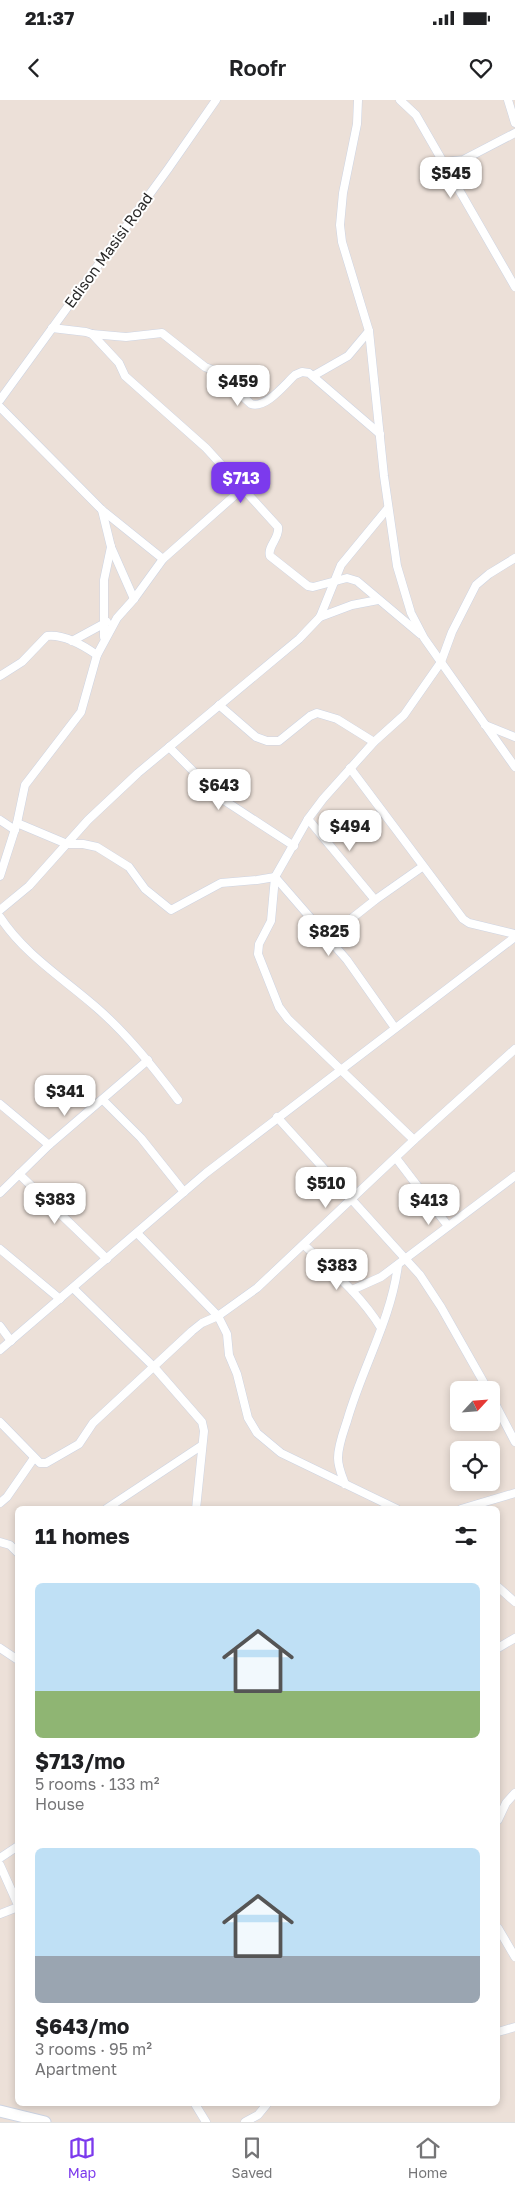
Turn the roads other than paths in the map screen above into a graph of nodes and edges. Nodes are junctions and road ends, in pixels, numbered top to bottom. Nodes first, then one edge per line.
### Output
1 (216, 100) edge
2 (358, 100) edge
3 (400, 100) edge
4 (508, 100) edge
5 (515, 123) edge
6 (515, 132) edge
7 (443, 162) junction
8 (515, 286) edge
9 (52, 328) junction
10 (369, 331) junction
11 (92, 334) junction
12 (312, 376) junction
13 (0, 400) edge
14 (0, 407) edge
15 (380, 434) junction
16 (242, 489) junction
17 (388, 508) junction
18 (102, 510) junction
19 (111, 547) junction
20 (515, 558) edge
21 (164, 560) junction
22 (335, 580) junction
23 (134, 599) junction
24 (378, 600) junction
25 (320, 617) junction
26 (117, 618) junction
27 (104, 623) junction
28 (424, 638) junction
29 (104, 639) junction
30 (72, 641) junction
31 (97, 655) junction
32 (441, 662) junction
33 (0, 676) edge
34 (219, 705) junction
35 (485, 725) junction
36 (515, 737) edge
37 (374, 742) junction
38 (169, 746) junction
39 (515, 767) edge
40 (350, 768) junction
41 (308, 819) junction
42 (0, 820) edge
43 (16, 826) junction
44 (67, 844) junction
45 (294, 846) junction
46 (422, 867) junction
47 (0, 876) edge
48 (275, 877) junction
49 (375, 900) junction
50 (0, 910) edge
51 (0, 916) edge
52 (515, 936) edge
53 (327, 938) junction
54 (395, 1028) junction
55 (515, 1049) edge
56 (148, 1060) junction
57 (341, 1069) junction
58 (103, 1100) junction
59 (178, 1100) dead end
60 (0, 1104) edge
61 (277, 1117) junction
62 (414, 1140) junction
63 (50, 1145) junction
64 (396, 1158) junction
65 (20, 1174) junction
66 (515, 1176) edge
67 (184, 1192) junction
68 (0, 1193) edge
69 (352, 1199) junction
70 (448, 1226) junction
71 (137, 1233) junction
72 (304, 1245) junction
73 (0, 1248) edge
74 (405, 1258) junction
75 (107, 1259) junction
76 (398, 1265) junction
77 (73, 1288) junction
78 (352, 1290) junction
79 (60, 1299) junction
80 (218, 1316) junction
81 (0, 1326) edge
82 (381, 1328) junction
83 (11, 1341) junction
84 (0, 1350) edge
85 (154, 1367) junction
86 (483, 1381) edge
87 (500, 1413) edge
88 (0, 1422) edge
89 (515, 1423) edge
90 (507, 1427) junction
91 (515, 1442) edge
92 (201, 1446) junction
93 (34, 1458) junction
94 (345, 1484) junction
95 (515, 1493) edge
96 (0, 1503) edge
97 (111, 1506) edge
98 (196, 1506) edge
99 (391, 1506) edge
100 (471, 1506) edge
101 (0, 1542) edge
102 (15, 1550) edge
103 (500, 1589) edge
104 (515, 1602) edge
105 (515, 1638) edge
106 (500, 1647) edge
107 (0, 1648) edge
108 (15, 1658) edge
109 (515, 1793) edge
110 (500, 1816) edge
111 (15, 1848) edge
112 (0, 1858) edge
113 (0, 1865) edge
114 (15, 1899) edge
115 (15, 1907) edge
116 (0, 1914) edge
117 (500, 1931) edge
118 (515, 1957) edge
119 (515, 2026) edge
120 (500, 2031) edge
121 (196, 2106) edge
122 (265, 2106) edge
123 (0, 2110) edge
124 (45, 2122) edge
125 (206, 2122) edge
126 (245, 2122) edge

1 - 9 street, Edison Masisi Road
2 - 10 street
3 - 7 street
4 - 5 street
6 - 7 street
7 - 8 street
9 - 11 street
9 - 13 street, Edison Masisi Road
10 - 12 street
10 - 15 street
11 - 12 street
11 - 16 street
12 - 15 street
14 - 18 street
15 - 17 street
16 - 21 street
16 - 22 street
17 - 22 street
17 - 28 street
18 - 19 street
18 - 21 street
19 - 23 street
19 - 27 street
20 - 32 street
21 - 23 street
22 - 24 street
22 - 25 street
23 - 26 street
24 - 25 street
24 - 28 street
25 - 34 street
26 - 27 street
26 - 29 street
27 - 29 street
27 - 30 street
28 - 32 street
29 - 31 street
30 - 31 street
30 - 33 street
31 - 43 street
32 - 35 street
32 - 37 street
34 - 37 street
34 - 38 street
35 - 36 street
35 - 39 street
37 - 40 street
38 - 44 street
38 - 45 street
40 - 41 street
40 - 46 street
41 - 45 street
41 - 49 street
42 - 43 street
43 - 44 street
43 - 47 street
44 - 48 street
44 - 50 street
45 - 48 street
46 - 49 street
46 - 52 street
48 - 53 street
48 - 57 street
49 - 53 street
51 - 56 street
52 - 54 street
53 - 54 street
54 - 57 street
55 - 62 street
56 - 58 street
56 - 59 street
57 - 61 street
57 - 62 street
58 - 63 street
58 - 67 street
60 - 63 street
61 - 67 street
61 - 69 street
62 - 64 street
63 - 65 street
64 - 69 street
64 - 70 street
65 - 68 street
65 - 75 street
66 - 70 street
67 - 71 street
69 - 72 street
69 - 74 street
70 - 74 street
71 - 75 street
71 - 80 street
72 - 78 street
72 - 80 street
73 - 79 street
74 - 76 street
74 - 86 street
75 - 77 street
76 - 78 street
76 - 82 street
77 - 79 street
77 - 85 street
78 - 82 street
79 - 83 street
80 - 85 street
80 - 94 street
81 - 83 street
82 - 94 street
83 - 84 street
85 - 92 street
85 - 93 street
87 - 90 street
88 - 93 street
89 - 90 street
90 - 91 street
92 - 97 street
92 - 98 street
93 - 96 street
94 - 99 street
95 - 100 street
101 - 102 street
103 - 104 street
105 - 106 street
107 - 108 street
109 - 110 street
111 - 112 street
113 - 114 street
115 - 116 street
117 - 118 street
119 - 120 street
121 - 125 street
122 - 126 street
123 - 124 main road

